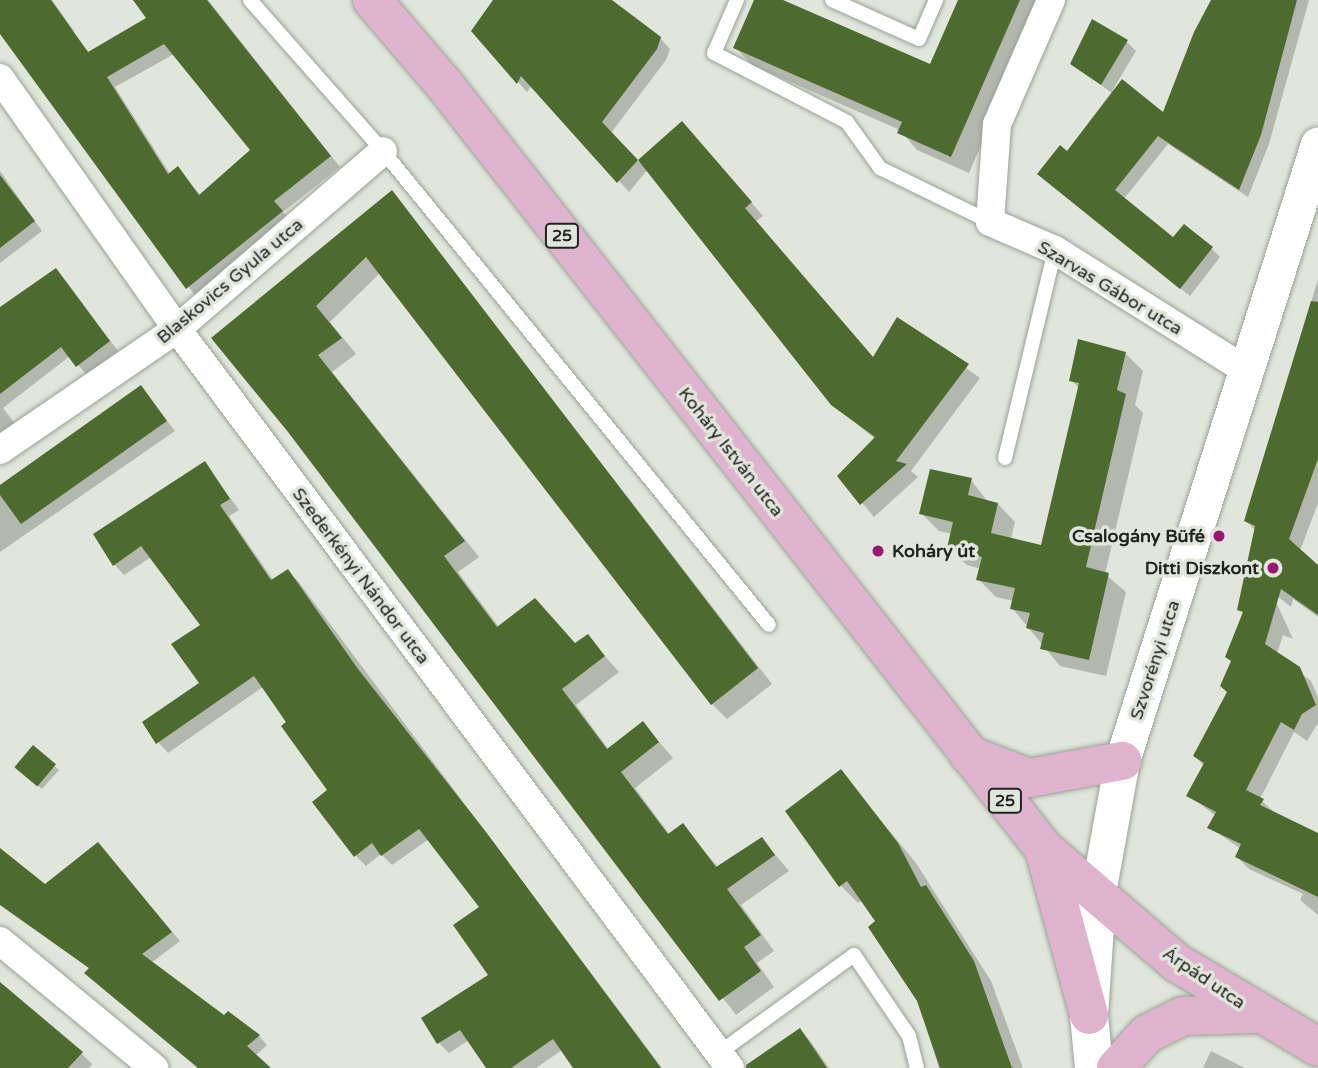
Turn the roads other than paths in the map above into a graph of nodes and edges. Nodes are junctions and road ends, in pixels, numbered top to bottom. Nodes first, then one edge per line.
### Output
1 (250, 0) edge
2 (737, 0) edge
3 (832, 0) edge
4 (936, 0) edge
5 (1051, 0) edge
6 (386, 5) edge
7 (0, 78) edge
8 (1318, 144) edge
9 (383, 151) junction
10 (990, 222) junction
11 (1055, 250) junction
12 (177, 329) junction
13 (1247, 371) junction
14 (0, 450) edge
15 (1005, 458) dead end
16 (769, 625) dead end
17 (965, 754) junction
18 (1122, 761) junction
19 (1044, 849) junction
20 (1097, 898) junction
21 (0, 941) edge
22 (1257, 1014) junction
23 (1089, 1015) junction
24 (1318, 1047) edge
25 (724, 1061) edge
26 (151, 1067) edge
27 (917, 1068) edge
28 (1094, 1068) edge
29 (1116, 1068) edge

1 - 9 lane
2 - 10 lane
3 - 4 lane
5 - 10 street
6 - 17 main road, Koháry István utca / 25
7 - 12 street, Szederkényi Nándor utca
8 - 13 street, Szvorényi utca
9 - 12 street, Blaskovics Gyula utca
9 - 16 lane
10 - 11 street, Szarvas Gábor utca
11 - 13 street, Szarvas Gábor utca
11 - 15 lane
12 - 14 street, Blaskovics Gyula utca
12 - 25 street, Szederkényi Nándor utca
13 - 18 street, Szvorényi utca
17 - 18 main road
17 - 19 main road, Koháry István utca / 25
18 - 20 street, Szvorényi utca
19 - 20 main road, Koháry István utca / 25
19 - 23 main road
20 - 22 main road, Árpád utca / 25
20 - 23 main road, Szvorényi utca
21 - 26 street
22 - 24 main road, Árpád utca / 25
22 - 29 main road
23 - 28 main road, Szvorényi utca
25 - 27 lane

